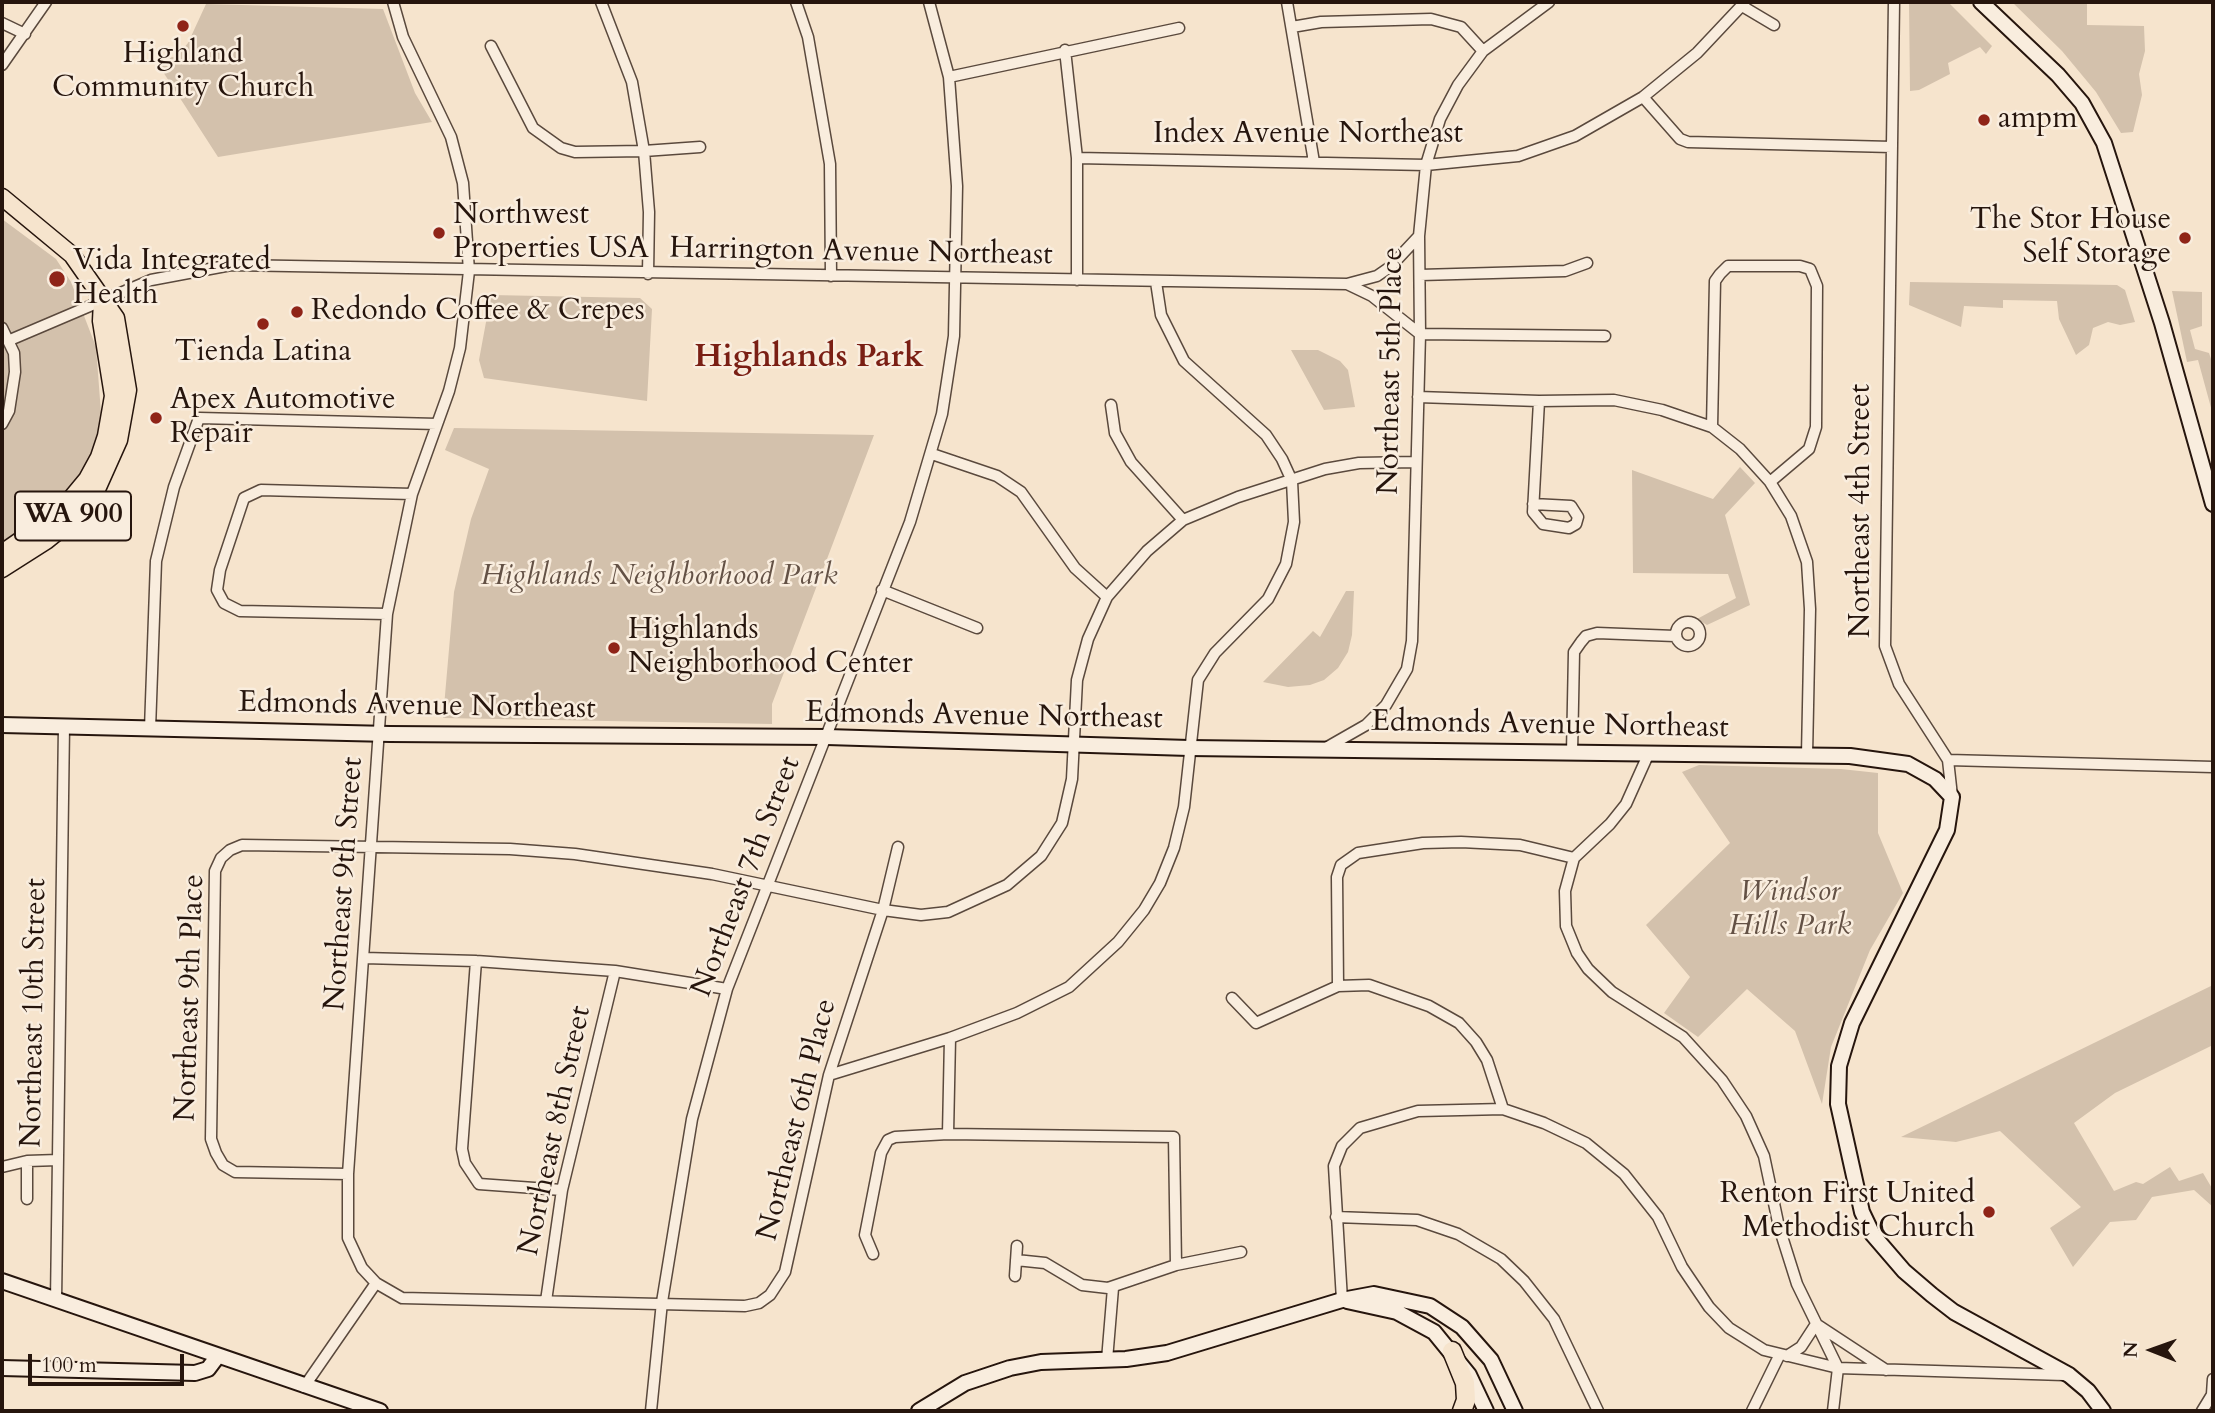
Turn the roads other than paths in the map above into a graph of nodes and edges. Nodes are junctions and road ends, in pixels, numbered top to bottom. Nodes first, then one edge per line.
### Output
1 (46, 2) edge
2 (393, 2) edge
3 (601, 2) edge
4 (796, 2) edge
5 (929, 2) edge
6 (1287, 2) edge
7 (1549, 2) edge
8 (1894, 2) edge
9 (1982, 2) edge
10 (1743, 4) edge
11 (2, 23) edge
12 (1774, 24) dead end
13 (1292, 27) junction
14 (1179, 28) dead end
15 (25, 34) junction
16 (491, 46) dead end
17 (1065, 50) junction
18 (1483, 51) junction
19 (2, 65) edge
20 (948, 77) junction
21 (1643, 97) junction
22 (700, 146) dead end
23 (1892, 147) junction
24 (644, 151) junction
25 (1077, 158) junction
26 (1314, 162) junction
27 (1426, 165) junction
28 (2, 197) edge
29 (1419, 236) junction
30 (1587, 262) dead end
31 (469, 271) junction
32 (648, 274) junction
33 (1420, 275) junction
34 (831, 276) junction
35 (955, 278) junction
36 (1077, 280) junction
37 (1156, 282) junction
38 (1347, 284) junction
39 (102, 301) junction
40 (2, 328) edge
41 (1419, 334) junction
42 (1605, 336) dead end
43 (10, 340) junction
44 (113, 396) junction
45 (1418, 397) junction
46 (1539, 401) junction
47 (1111, 405) dead end
48 (2, 424) edge
49 (437, 424) junction
50 (1712, 427) junction
51 (119, 440) junction
52 (932, 453) junction
53 (1416, 462) junction
54 (1292, 481) junction
55 (1770, 482) junction
56 (412, 494) junction
57 (1533, 504) dead end
58 (2213, 504) edge
59 (1183, 520) junction
60 (2, 553) edge
61 (2, 569) edge
62 (881, 590) junction
63 (1107, 597) junction
64 (387, 614) junction
65 (977, 628) dead end
66 (1675, 636) dead end
67 (2, 725) edge
68 (64, 726) junction
69 (150, 729) junction
70 (381, 734) junction
71 (827, 737) junction
72 (1073, 744) junction
73 (1189, 748) junction
74 (1323, 749) junction
75 (1572, 752) junction
76 (1648, 755) junction
77 (1807, 755) junction
78 (1948, 760) junction
79 (2213, 767) edge
80 (1952, 797) junction
81 (898, 847) dead end
82 (372, 848) junction
83 (1574, 858) junction
84 (767, 885) junction
85 (883, 910) junction
86 (364, 958) junction
87 (476, 961) junction
88 (615, 971) junction
89 (1338, 986) junction
90 (727, 989) junction
91 (1232, 999) dead end
92 (950, 1038) junction
93 (828, 1074) junction
94 (1503, 1109) junction
95 (948, 1133) junction
96 (58, 1160) junction
97 (27, 1161) junction
98 (2, 1167) edge
99 (348, 1174) junction
100 (562, 1190) junction
101 (27, 1199) dead end
102 (1336, 1217) junction
103 (1017, 1246) dead end
104 (1241, 1252) dead end
105 (873, 1254) dead end
106 (1016, 1260) junction
107 (1176, 1265) junction
108 (1015, 1276) dead end
109 (2, 1281) edge
110 (376, 1283) junction
111 (1113, 1287) junction
112 (1342, 1300) junction
113 (56, 1301) junction
114 (546, 1301) junction
115 (662, 1302) junction
116 (1816, 1324) junction
117 (1452, 1350) junction
118 (1784, 1355) junction
119 (217, 1357) junction
120 (1107, 1360) junction
121 (2, 1368) edge
122 (1838, 1368) junction
123 (1886, 1370) junction
124 (2068, 1375) junction
125 (2213, 1379) edge
126 (304, 1387) junction
127 (2213, 1394) edge
128 (380, 1411) edge
129 (651, 1411) edge
130 (919, 1411) edge
131 (1462, 1411) edge
132 (1486, 1411) edge
133 (1515, 1411) edge
134 (1598, 1411) edge
135 (1752, 1411) edge
136 (1833, 1411) edge
137 (2103, 1411) edge
138 (2202, 1411) edge

1 - 15 street
2 - 31 street, Northeast 9th Street
3 - 24 street
4 - 34 street
5 - 20 street, Northeast 7th Street
6 - 13 street
7 - 18 street, Northeast 5th Place
8 - 23 street, Northeast 4th Street
9 - 58 street
10 - 12 street, Index Avenue Northeast
10 - 21 street, Index Avenue Northeast
11 - 15 street
13 - 18 street
13 - 26 street
14 - 17 street
15 - 19 street
16 - 24 street
17 - 20 street
17 - 25 street
18 - 27 street, Northeast 5th Place
20 - 35 street, Northeast 7th Street
21 - 23 street
21 - 27 street, Index Avenue Northeast
22 - 24 street
23 - 78 street, Northeast 4th Street
24 - 32 street
25 - 26 street, Index Avenue Northeast
25 - 36 street
26 - 27 street, Index Avenue Northeast
27 - 29 street, Northeast 5th Place
28 - 39 main road, WA 900
29 - 33 street, Northeast 5th Place
29 - 38 street, Harrington Avenue Northeast
30 - 33 street
31 - 32 street, Harrington Avenue Northeast
31 - 39 street, Harrington Avenue Northeast
31 - 49 street, Northeast 9th Street
32 - 34 street, Harrington Avenue Northeast
33 - 41 street, Northeast 5th Place
34 - 35 street, Harrington Avenue Northeast
35 - 36 street, Harrington Avenue Northeast
35 - 52 street, Northeast 7th Street
36 - 37 street, Harrington Avenue Northeast
37 - 38 street, Harrington Avenue Northeast
37 - 54 street
38 - 41 street, Harrington Avenue Northeast
39 - 43 street, Harrington Avenue Northeast
39 - 44 main road, WA 900
39 - 51 main road, WA 900
40 - 43 street
41 - 42 street
41 - 45 street, Northeast 5th Place
43 - 48 street
44 - 51 main road
44 - 60 main road, WA 900
45 - 46 street
45 - 53 street, Northeast 5th Place
46 - 50 street
46 - 57 street
47 - 59 street
49 - 56 street, Northeast 9th Street
49 - 69 street
50 - 55 street
50 - 55 street
51 - 61 main road, WA 900
52 - 62 street, Northeast 7th Street
52 - 63 street
53 - 54 street, Northeast 9th Place
53 - 74 street, Northeast 5th Place
54 - 59 street, Northeast 9th Place
54 - 73 street
55 - 77 street
56 - 64 street, Northeast 9th Street
56 - 64 street
59 - 63 street, Northeast 9th Place
62 - 65 street
62 - 71 street, Northeast 7th Street
63 - 72 street, Northeast 9th Place
64 - 70 street, Northeast 9th Street
66 - 75 street
67 - 68 street, Edmonds Avenue Northeast
68 - 69 street, Edmonds Avenue Northeast
68 - 96 street, Northeast 10th Street
69 - 70 street, Edmonds Avenue Northeast
70 - 71 street, Edmonds Avenue Northeast
70 - 82 street, Northeast 9th Street
71 - 72 street, Edmonds Avenue Northeast
71 - 84 street, Northeast 7th Street
72 - 73 street, Edmonds Avenue Northeast
72 - 85 street, Northeast 9th Place
73 - 74 street, Edmonds Avenue Northeast
73 - 92 street
74 - 75 street, Edmonds Avenue Northeast
75 - 76 street, Edmonds Avenue Northeast
76 - 77 street, Edmonds Avenue Northeast
76 - 83 street
77 - 80 street, Edmonds Avenue Northeast
78 - 79 street
78 - 80 street, Northeast 4th Street
80 - 124 street, Northeast 4th Street
81 - 85 street, Northeast 6th Place
82 - 84 street, Northeast 9th Place
82 - 86 street, Northeast 9th Street
82 - 99 street, Northeast 9th Place
83 - 89 street
83 - 116 street
84 - 85 street, Northeast 9th Place
84 - 90 street, Northeast 7th Street
85 - 93 street, Northeast 6th Place
86 - 87 street
86 - 99 street, Northeast 9th Street
87 - 88 street
87 - 100 street
88 - 90 street
88 - 100 street, Northeast 8th Street
89 - 91 street
89 - 94 street
90 - 115 street, Northeast 7th Street
92 - 93 street
92 - 95 street
93 - 115 street, Northeast 6th Place
94 - 102 street
94 - 118 street
95 - 105 street
95 - 107 street
96 - 97 street
96 - 113 street, Northeast 10th Street
97 - 98 street
97 - 101 street
99 - 110 street, Northeast 9th Street
100 - 114 street, Northeast 8th Street
102 - 112 street
102 - 134 street
103 - 106 street
104 - 107 street
106 - 108 street
106 - 111 street
107 - 111 street
109 - 113 street
110 - 114 street, Northeast 6th Place
110 - 126 street
111 - 120 street
112 - 117 street
112 - 120 street
112 - 133 street
113 - 119 street
114 - 115 street, Northeast 6th Place
115 - 129 street, Northeast 7th Street
116 - 118 street
116 - 122 street
116 - 123 street
117 - 131 highway
117 - 132 street
118 - 122 street
118 - 135 street
119 - 121 street
119 - 126 street
120 - 130 street
122 - 123 street
122 - 136 street
123 - 124 street
124 - 137 street, Northeast 4th Street
125 - 127 street
126 - 128 street
127 - 138 street

